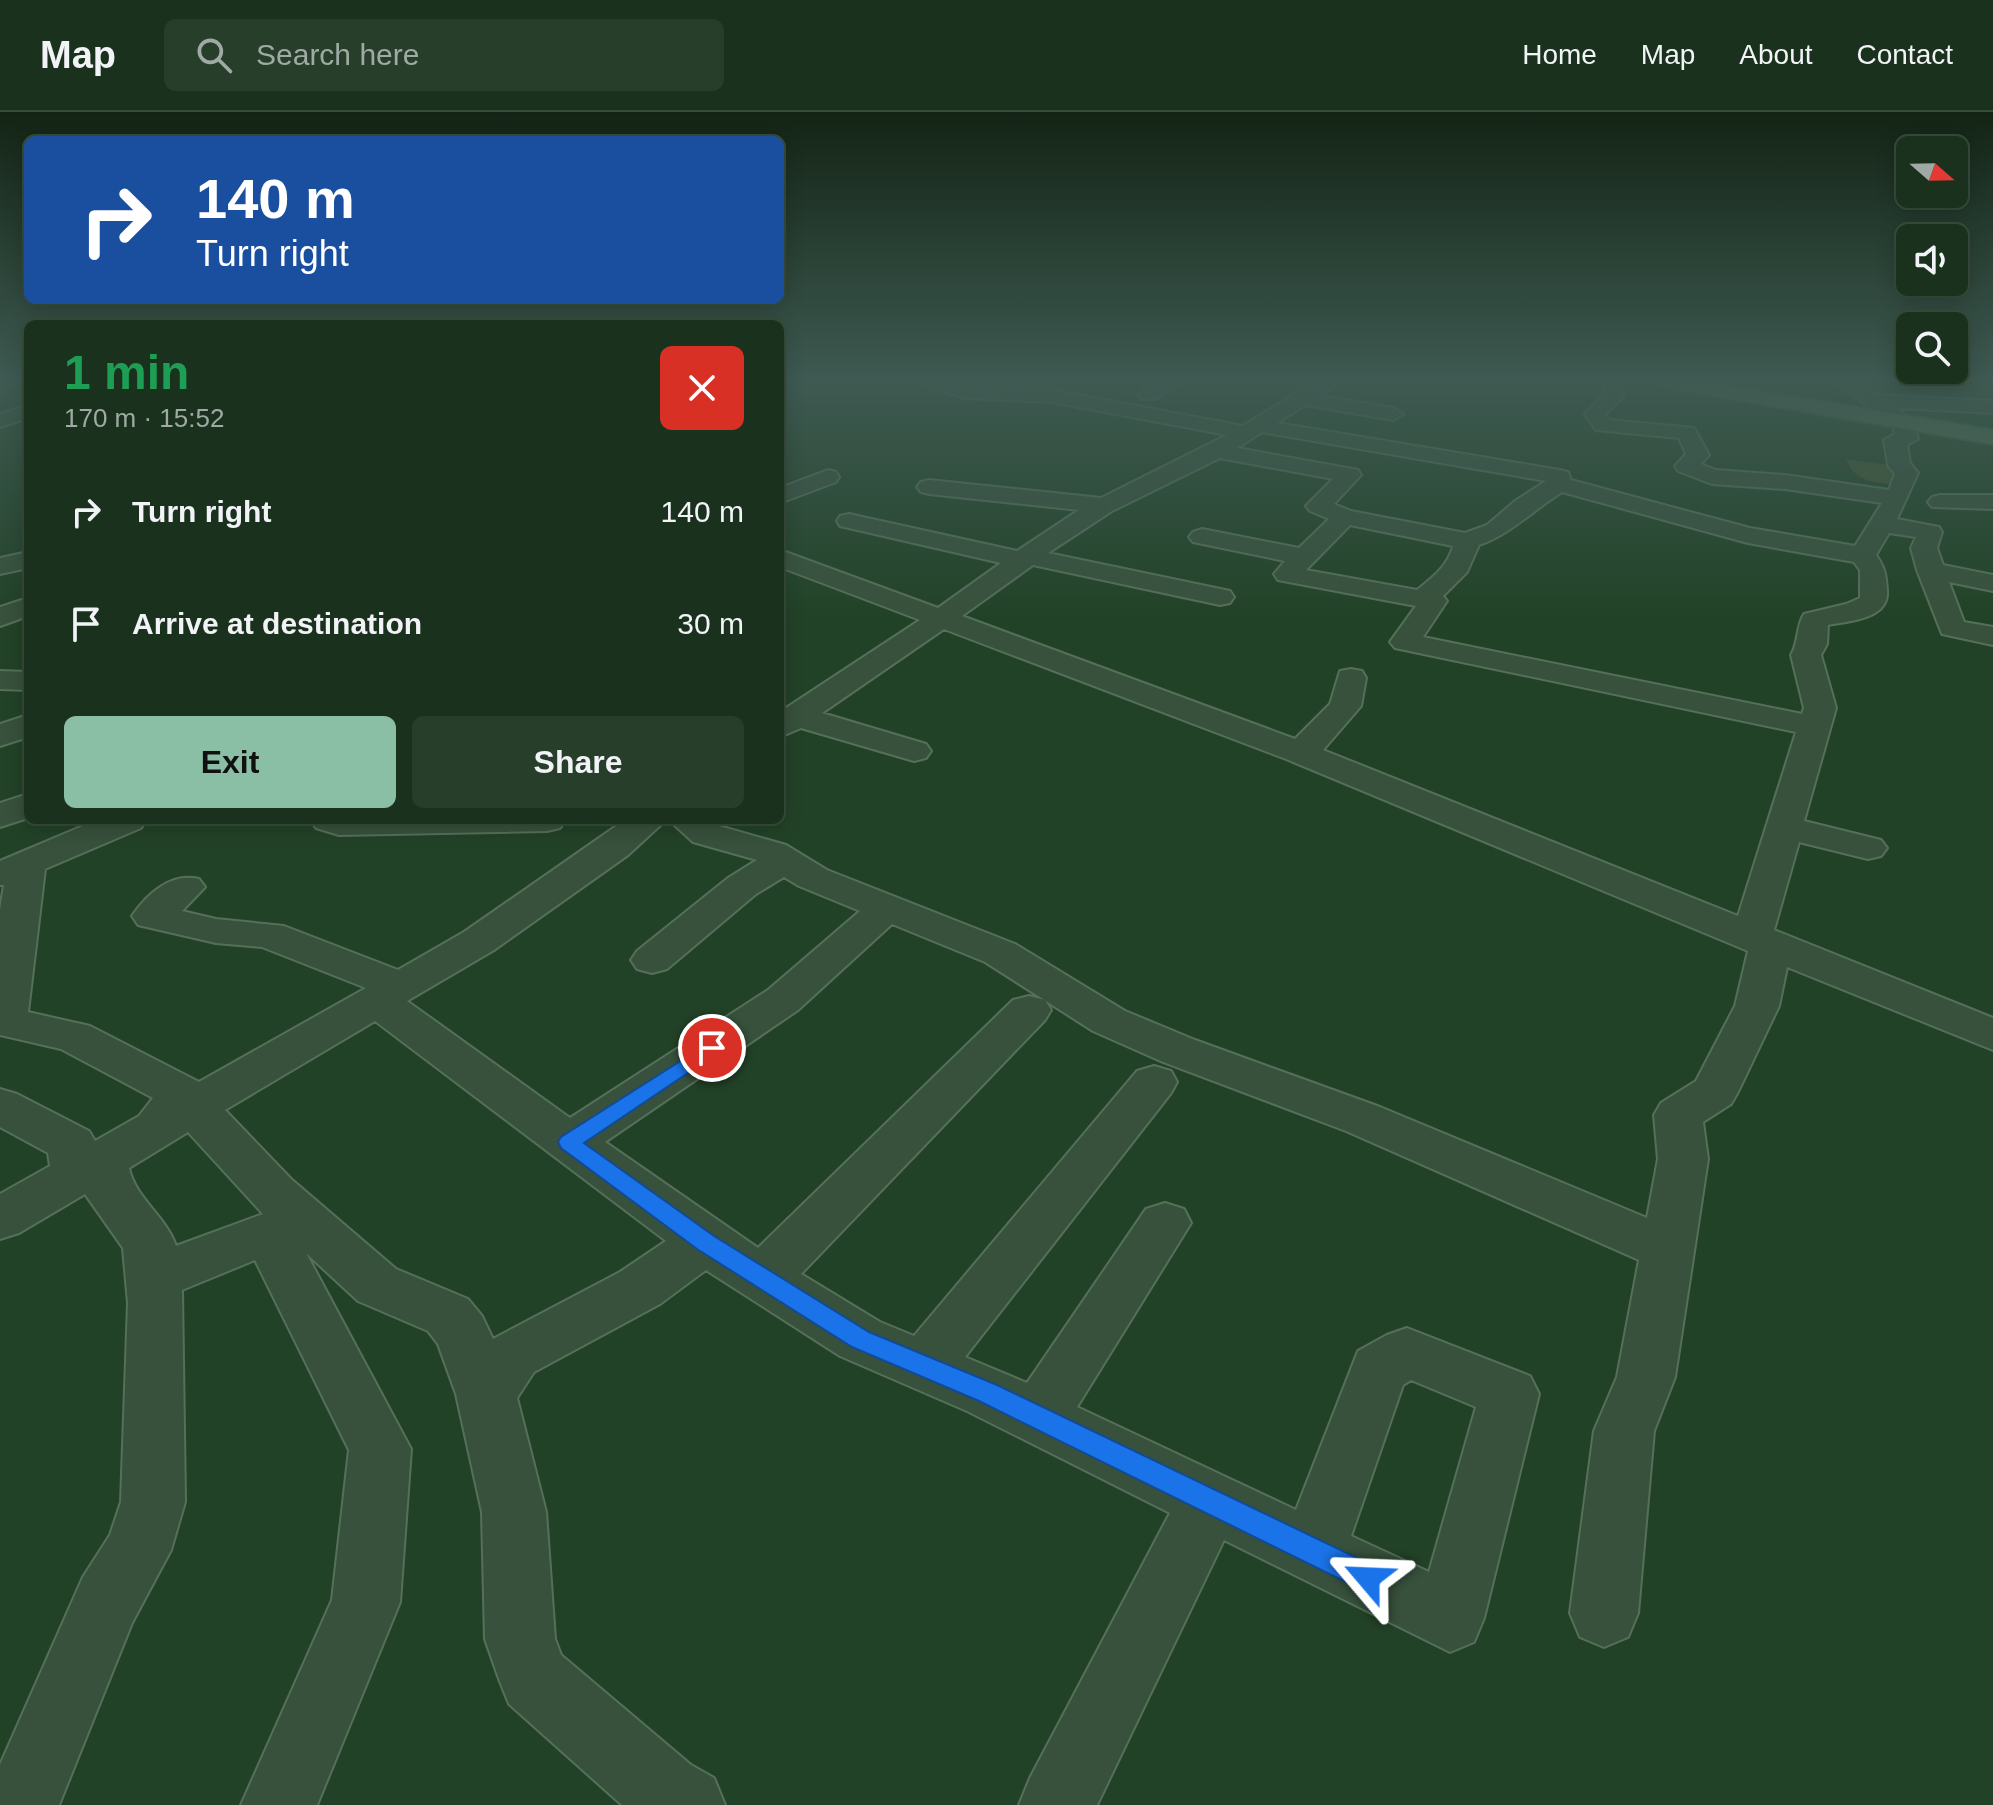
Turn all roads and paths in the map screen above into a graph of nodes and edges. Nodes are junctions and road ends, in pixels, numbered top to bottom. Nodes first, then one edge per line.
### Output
1 (1198, 460) edge
2 (1267, 460) edge
3 (1462, 460) edge
4 (1693, 460) edge
5 (1898, 460) edge
6 (828, 477) dead end
7 (1558, 484) junction
8 (929, 487) dead end
9 (784, 494) edge
10 (1950, 495) dead end
11 (1043, 500) junction
12 (1993, 502) edge
13 (1104, 506) junction
14 (1889, 511) junction
15 (1022, 513) dead end
16 (1345, 517) junction
17 (849, 521) dead end
18 (1202, 537) dead end
19 (1467, 541) junction
20 (1863, 555) junction
21 (1305, 557) junction
22 (1025, 558) junction
23 (784, 559) edge
24 (24, 561) edge
25 (0, 566) edge
26 (1930, 570) junction
27 (1993, 583) edge
28 (24, 586) edge
29 (0, 595) edge
30 (1220, 597) dead end
31 (1423, 599) junction
32 (24, 608) edge
33 (0, 617) edge
34 (942, 618) junction
35 (1993, 636) edge
36 (1351, 678) dead end
37 (0, 680) edge
38 (24, 681) edge
39 (788, 722) edge
40 (1814, 726) junction
41 (24, 727) edge
42 (0, 736) edge
43 (914, 751) dead end
44 (1298, 752) junction
45 (24, 807) edge
46 (0, 816) edge
47 (119, 824) edge
48 (339, 824) edge
49 (420, 824) edge
50 (643, 824) edge
51 (692, 824) edge
52 (1782, 827) junction
53 (1868, 848) dead end
54 (784, 860) junction
55 (13, 870) edge
56 (185, 887) dead end
57 (877, 917) dead end
58 (1762, 939) junction
59 (652, 960) dead end
60 (389, 993) junction
61 (1029, 1010) dead end
62 (1993, 1035) edge
63 (1154, 1082) dead end
64 (0, 1106) edge
65 (175, 1118) junction
66 (569, 1142) junction
67 (89, 1167) junction
68 (0, 1219) edge
69 (1165, 1223) dead end
70 (705, 1242) junction
71 (1666, 1249) junction
72 (153, 1278) junction
73 (763, 1278) junction
74 (924, 1366) junction
75 (486, 1394) junction
76 (1038, 1417) junction
77 (1210, 1501) junction
78 (1313, 1551) dead end
79 (1604, 1613) dead end
80 (21, 1805) edge
81 (279, 1805) edge
82 (687, 1805) edge
83 (1057, 1805) edge

1 - 13 street
2 - 16 street
3 - 7 street
4 - 14 street
5 - 14 street
6 - 9 street
7 - 19 street
7 - 20 street
8 - 11 street
10 - 12 street
11 - 13 street
11 - 15 street
13 - 22 street
14 - 20 street
14 - 26 street
16 - 19 street
16 - 21 street
17 - 22 street
18 - 21 street
19 - 31 street
20 - 40 street
21 - 31 street
22 - 30 street
22 - 34 street
23 - 34 street
24 - 25 street
26 - 27 street
26 - 35 street
28 - 29 street
31 - 40 street
32 - 33 street
34 - 39 street
34 - 44 street
36 - 44 street
37 - 38 street
39 - 43 street
40 - 52 street
41 - 42 street
44 - 58 street
45 - 46 street
47 - 55 street
48 - 49 street
50 - 60 street
51 - 54 street
52 - 53 street
52 - 58 street
54 - 59 street
54 - 71 street
55 - 65 street
56 - 60 street
57 - 66 street
58 - 62 street
58 - 71 street
60 - 65 street
60 - 66 street
61 - 73 street
63 - 74 street
64 - 67 street
65 - 67 street
65 - 75 street
66 - 70 street
67 - 68 street
67 - 72 street
69 - 76 street
70 - 73 street
70 - 75 street
71 - 79 street
72 - 80 street
72 - 81 street
73 - 74 street
74 - 76 street
75 - 82 street
76 - 77 street
77 - 78 street
77 - 83 street

